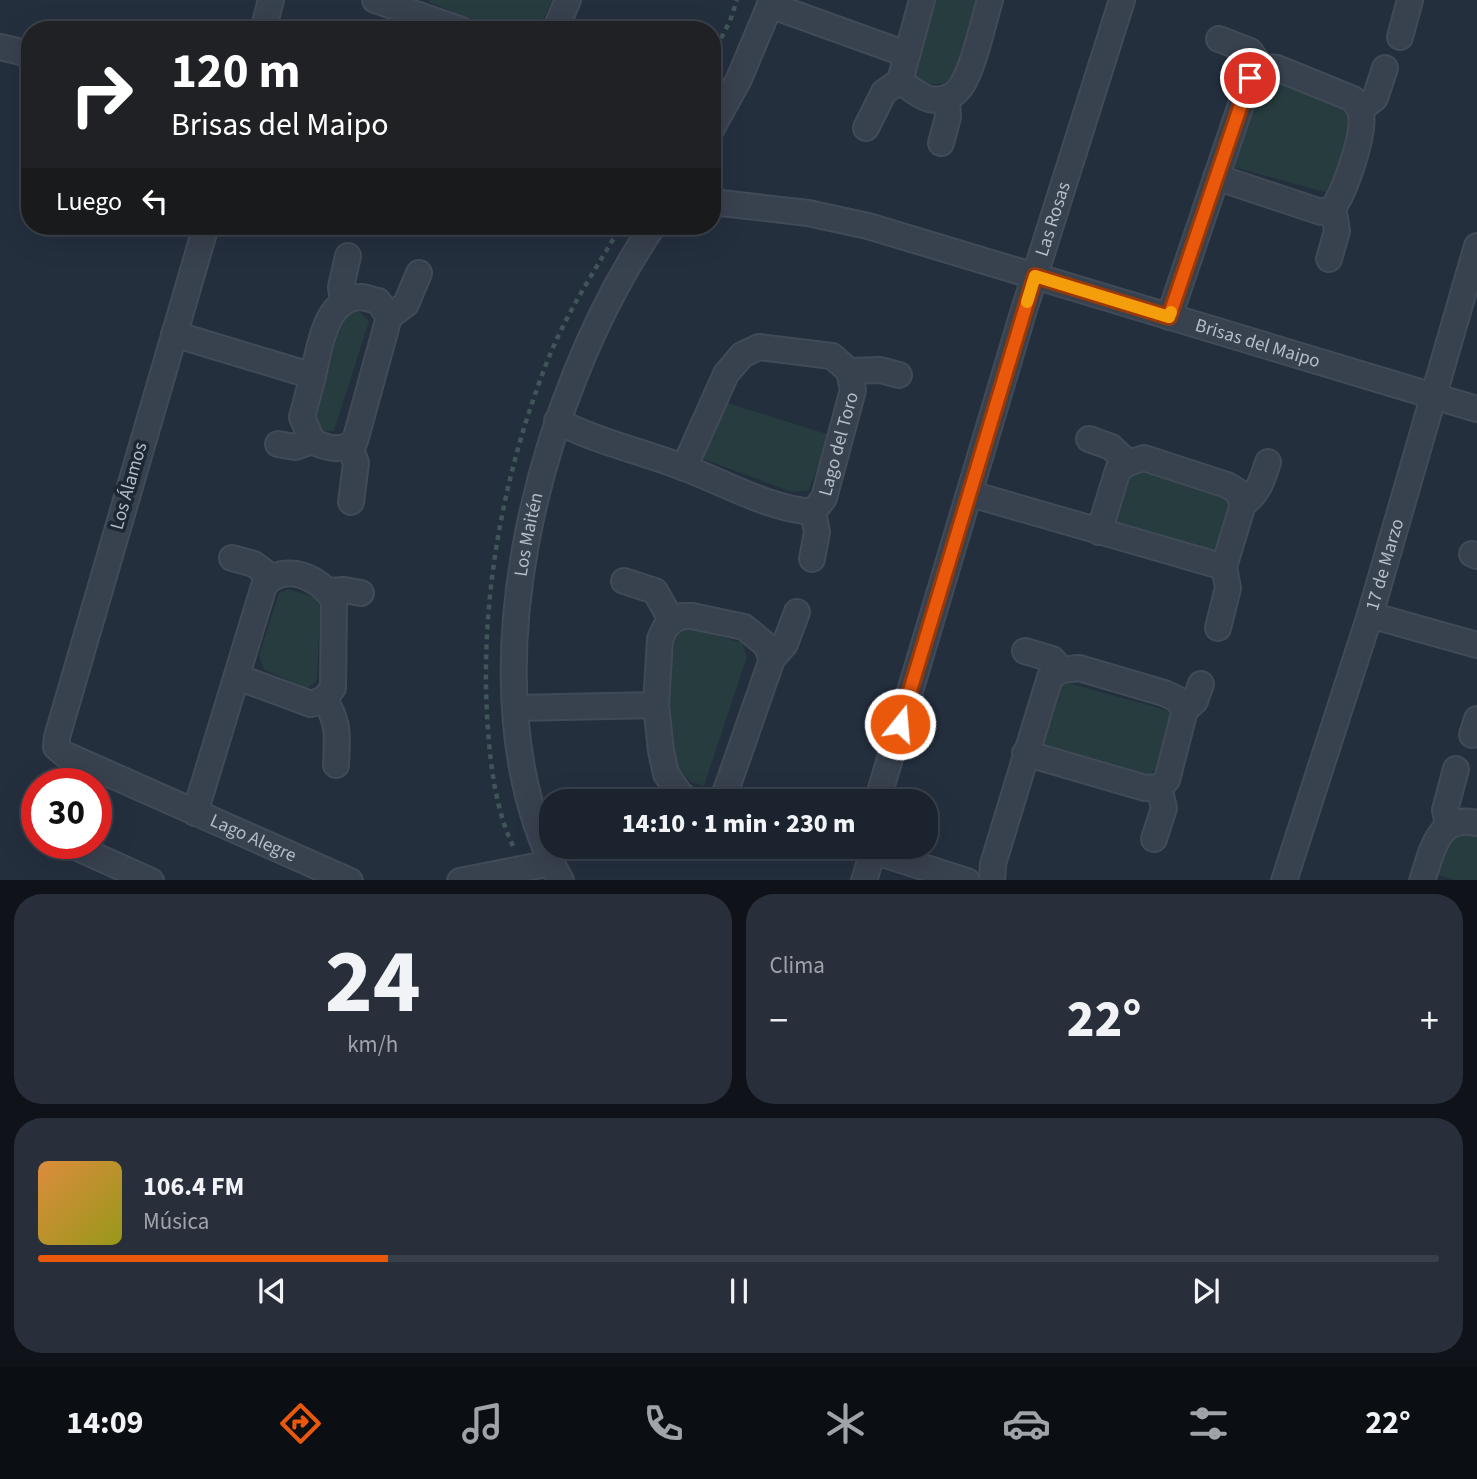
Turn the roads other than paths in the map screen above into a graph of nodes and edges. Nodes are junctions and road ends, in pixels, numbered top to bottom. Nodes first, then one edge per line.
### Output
1 (271, 0) edge
2 (375, 0) edge
3 (568, 0) edge
4 (922, 0) edge
5 (990, 0) edge
6 (1122, 0) edge
7 (1410, 0) edge
8 (771, 3) edge
9 (417, 6) edge
10 (265, 21) edge
11 (444, 21) edge
12 (559, 21) edge
13 (1400, 37) dead end
14 (1219, 39) dead end
15 (0, 47) edge
16 (21, 52) edge
17 (906, 54) junction
18 (1261, 67) junction
19 (1385, 68) dead end
20 (901, 81) junction
21 (947, 99) junction
22 (1360, 110) junction
23 (721, 112) edge
24 (866, 128) dead end
25 (942, 144) dead end
26 (1216, 177) junction
27 (721, 203) edge
28 (1333, 208) junction
29 (203, 235) edge
30 (647, 235) edge
31 (1477, 246) edge
32 (348, 256) dead end
33 (1329, 258) dead end
34 (419, 273) dead end
35 (1035, 276) junction
36 (343, 303) junction
37 (390, 317) junction
38 (1169, 317) junction
39 (174, 334) junction
40 (849, 371) junction
41 (899, 375) dead end
42 (313, 376) junction
43 (1433, 396) junction
44 (1477, 409) edge
45 (557, 421) junction
46 (1089, 439) dead end
47 (312, 441) junction
48 (278, 444) dead end
49 (350, 446) junction
50 (1268, 462) dead end
51 (1128, 463) junction
52 (684, 468) junction
53 (971, 494) junction
54 (351, 502) dead end
55 (1243, 504) junction
56 (813, 512) junction
57 (1099, 532) junction
58 (232, 558) dead end
59 (812, 559) dead end
60 (1224, 567) junction
61 (271, 577) junction
62 (624, 581) dead end
63 (329, 591) junction
64 (360, 593) dead end
65 (797, 612) dead end
66 (1370, 615) junction
67 (672, 621) junction
68 (1218, 628) dead end
69 (1477, 645) edge
70 (1025, 650) dead end
71 (772, 659) junction
72 (1062, 670) junction
73 (237, 677) junction
74 (1201, 684) dead end
75 (324, 699) junction
76 (656, 705) junction
77 (515, 708) junction
78 (1185, 710) junction
79 (56, 747) joint
80 (1025, 753) junction
81 (337, 765) dead end
82 (1456, 769) dead end
83 (1159, 787) junction
84 (676, 789) edge
85 (727, 789) edge
86 (881, 789) edge
87 (195, 813) junction
88 (1477, 823) edge
89 (1448, 826) junction
90 (1154, 839) dead end
91 (103, 859) edge
92 (869, 859) edge
93 (903, 859) edge
94 (556, 872) edge
95 (151, 880) edge
96 (350, 880) edge
97 (460, 880) edge
98 (864, 880) edge
99 (967, 880) edge
100 (992, 880) edge
101 (1284, 880) edge
102 (1422, 880) edge

1 - 10 street
2 - 9 street
3 - 12 street
4 - 17 street
5 - 21 street
6 - 35 street, Las Rosas
7 - 13 street
8 - 17 street
8 - 23 street
9 - 11 street
14 - 18 street
15 - 16 street
17 - 20 street
18 - 22 street
18 - 26 street
19 - 22 street
20 - 21 street
20 - 24 street
21 - 25 street
22 - 28 street
26 - 28 street
26 - 38 street
27 - 35 street, Brisas del Maipo
28 - 33 street
29 - 39 street, Los Álamos
30 - 45 street, Los Maitén
31 - 43 street, 17 de Marzo
32 - 36 street
34 - 37 street
35 - 38 street, Brisas del Maipo
35 - 53 street, Las Rosas
36 - 37 street
36 - 42 street
37 - 49 street
38 - 43 street, Brisas del Maipo
39 - 42 street
39 - 79 street, Los Álamos
40 - 41 street, Lago del Toro
40 - 52 street, Lago del Toro
40 - 56 street, Lago del Toro
42 - 47 street
43 - 44 street, Brisas del Maipo
43 - 66 street, 17 de Marzo
45 - 52 street, Lago del Toro
45 - 77 street, Los Maitén
46 - 51 street
47 - 48 street
47 - 49 street
49 - 54 street
50 - 55 street
51 - 55 street
51 - 57 street
52 - 56 street, Lago del Toro
53 - 57 street
53 - 86 street, Las Rosas
55 - 60 street
56 - 59 street, Lago del Toro
57 - 60 street
58 - 61 street
60 - 68 street
61 - 63 street
61 - 73 street, Lago Alegre
62 - 67 street
63 - 64 street
63 - 75 street
65 - 71 street
66 - 69 street
66 - 101 street, 17 de Marzo
67 - 71 street
67 - 76 street
70 - 72 street
71 - 85 street
72 - 78 street
72 - 80 street
73 - 75 street
73 - 87 street, Lago Alegre
74 - 78 street
75 - 81 street
76 - 77 street
76 - 84 street
77 - 94 street, Los Maitén
78 - 83 street
79 - 87 street, Lago Alegre
80 - 83 street
80 - 100 street
82 - 89 street
83 - 90 street
87 - 96 street, Lago Alegre
88 - 89 street
89 - 102 street
91 - 95 street
92 - 98 street
93 - 99 street
94 - 97 street

